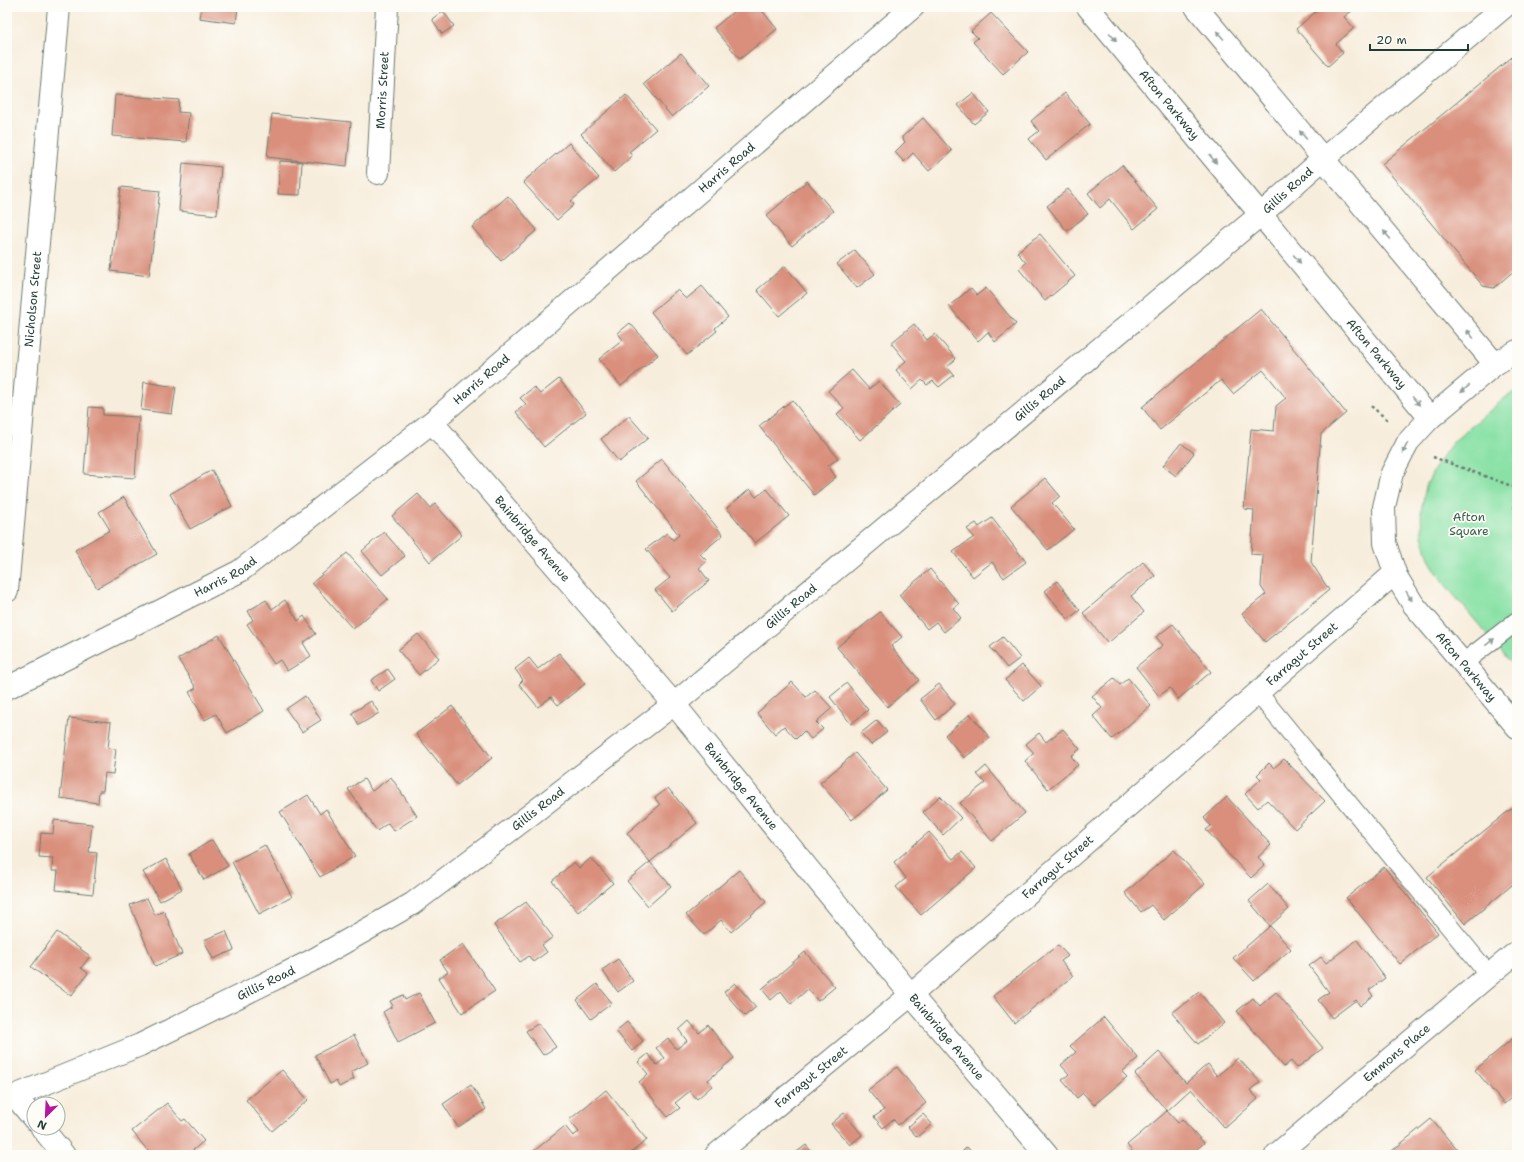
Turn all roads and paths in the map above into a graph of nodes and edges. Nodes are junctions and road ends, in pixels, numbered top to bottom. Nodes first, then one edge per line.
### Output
1 (59, 7) edge
2 (387, 7) edge
3 (913, 7) edge
4 (1088, 7) edge
5 (1196, 7) edge
6 (1504, 7) edge
7 (1323, 159) junction
8 (378, 173) dead end
9 (1260, 215) junction
10 (1517, 351) edge
11 (1495, 364) junction
12 (1371, 406) dead end
13 (1430, 418) junction
14 (432, 422) junction
15 (1411, 439) junction
16 (1517, 488) edge
17 (1517, 516) edge
18 (1395, 573) junction
19 (7, 591) edge
20 (1517, 621) edge
21 (1463, 663) junction
22 (7, 688) edge
23 (1258, 693) junction
24 (674, 704) junction
25 (1517, 727) edge
26 (1517, 952) edge
27 (1489, 974) junction
28 (911, 995) junction
29 (11, 1097) edge
30 (26, 1111) edge
31 (49, 1136) edge
32 (64, 1155) edge
33 (716, 1155) edge
34 (1047, 1155) edge
35 (1276, 1155) edge

1 - 19 street, Nicholson Street
2 - 8 street, Morris Street
3 - 14 street, Harris Road
4 -> 9 street, Afton Parkway
7 -> 5 street
6 - 7 street, Gillis Road
7 - 9 street, Gillis Road
11 -> 7 street
9 -> 13 street, Afton Parkway
9 - 24 street, Gillis Road
10 - 11 street
11 -> 13 street
12 - 15 path
13 - 15 street, Afton Parkway
14 - 22 street, Harris Road
14 - 24 street, Bainbridge Avenue
15 - 16 path
15 -> 18 street, Afton Parkway
16 - 17 path
18 -> 21 street, Afton Parkway
18 - 23 street, Farragut Street
21 -> 20 lane
21 - 25 street, Afton Parkway
23 - 27 lane
23 - 28 street, Farragut Street
24 - 28 street, Bainbridge Avenue
24 - 29 street, Gillis Road
26 - 27 street, Emmons Place
27 - 35 street, Emmons Place
28 - 33 street, Farragut Street
28 - 34 street, Bainbridge Avenue
29 - 30 street
31 - 32 street

